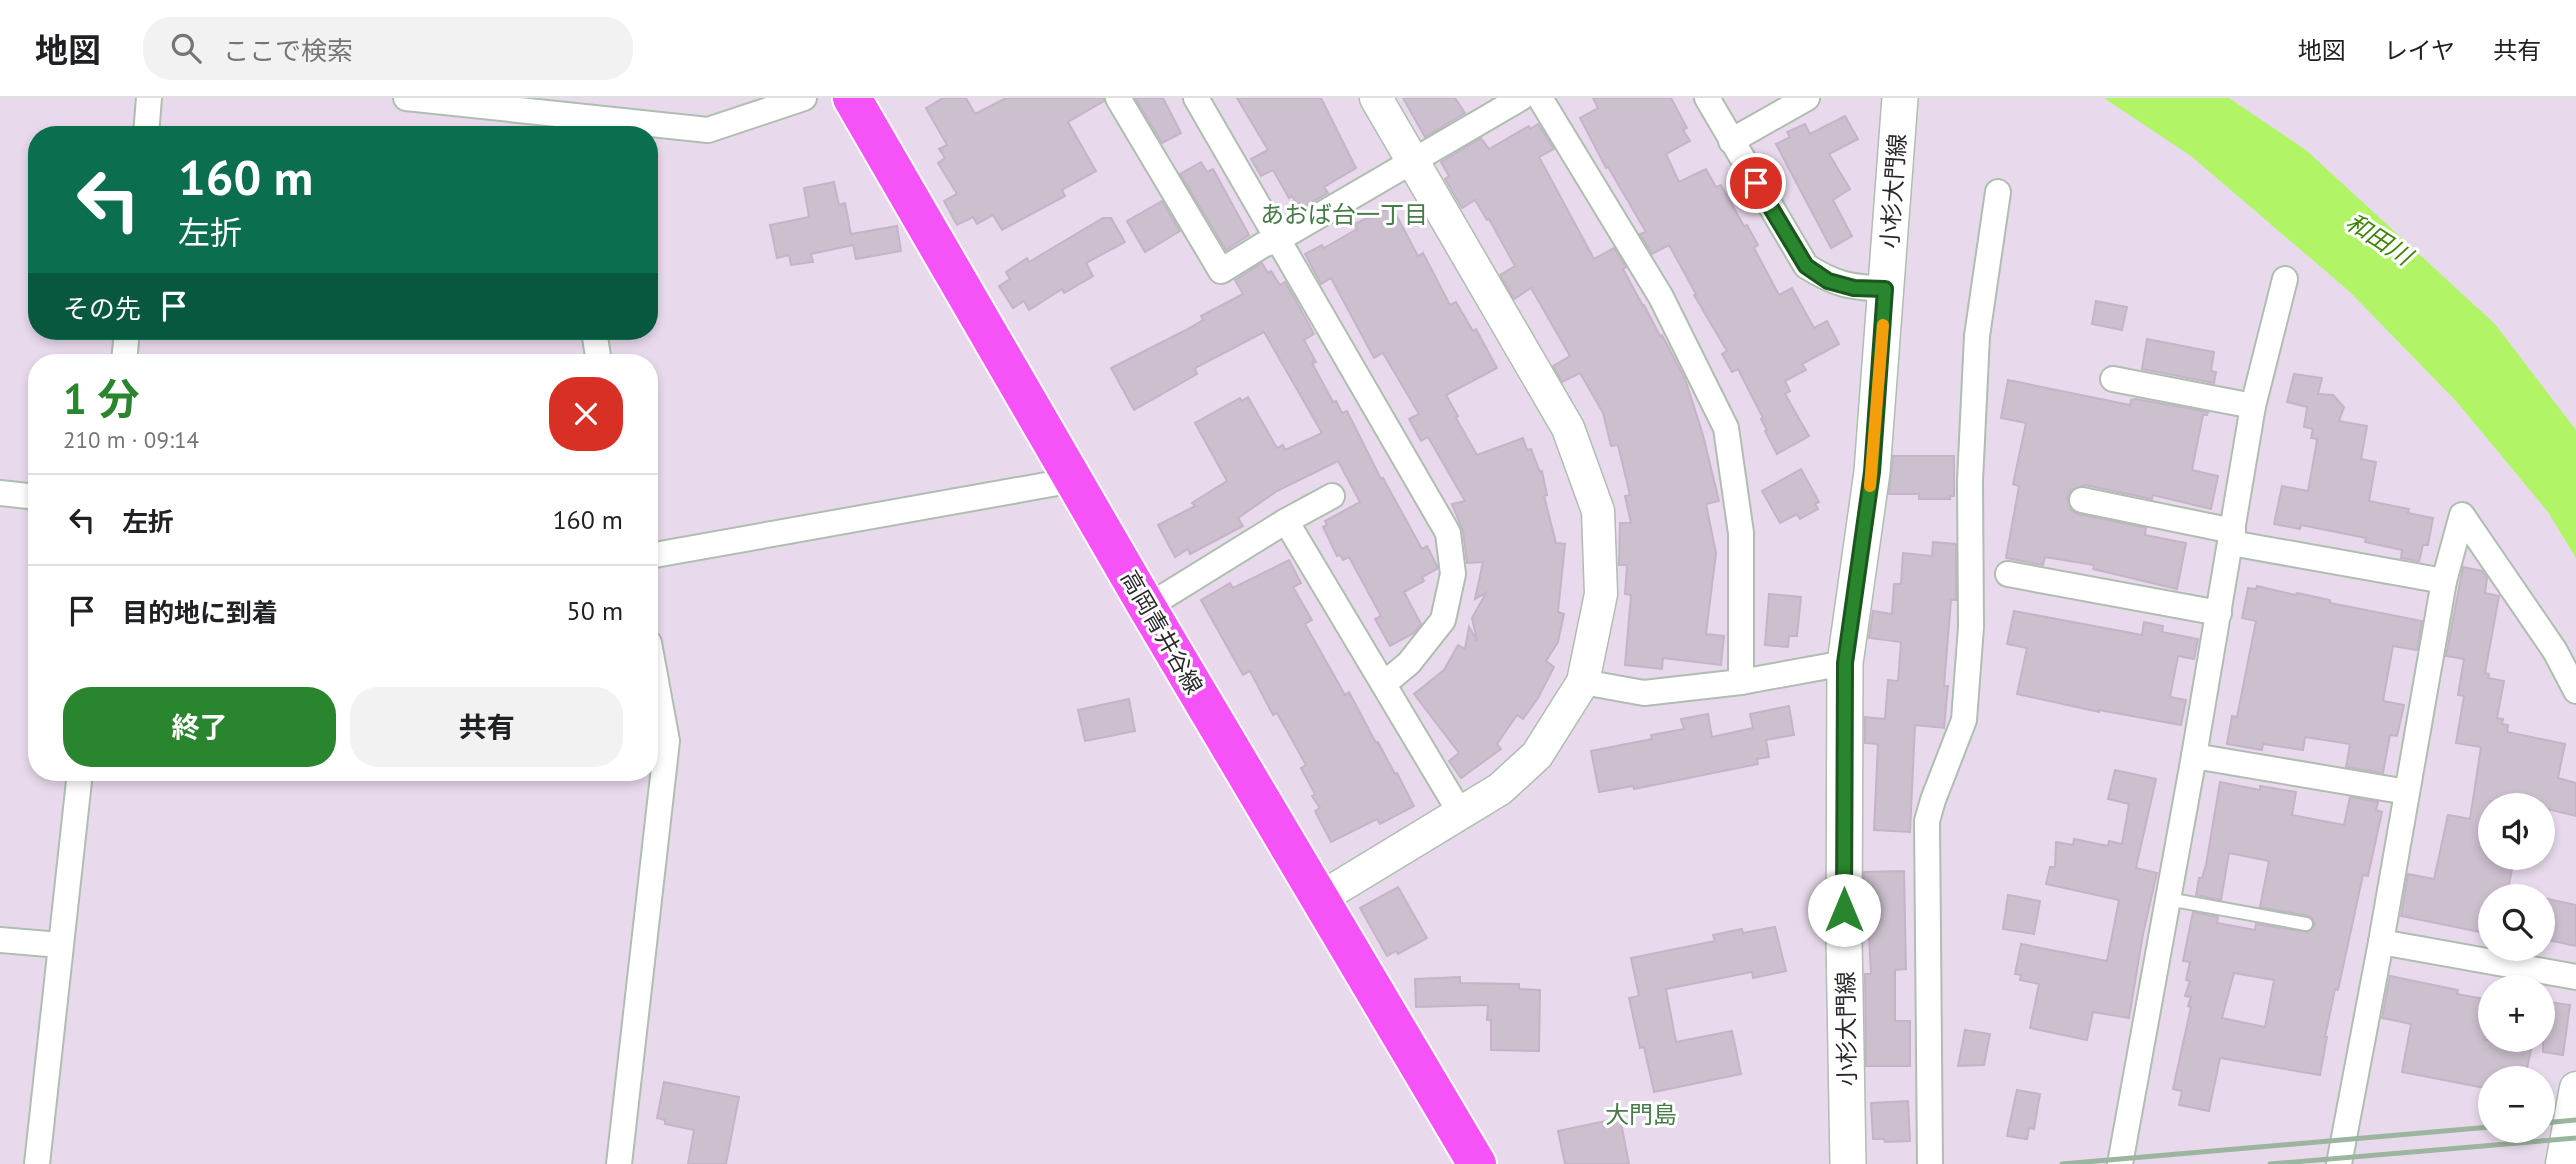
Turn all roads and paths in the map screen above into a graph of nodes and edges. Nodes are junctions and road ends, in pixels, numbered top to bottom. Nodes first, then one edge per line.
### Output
1 (149, 98) edge
2 (405, 98) edge
3 (804, 98) edge
4 (852, 98) edge
5 (1118, 98) edge
6 (1196, 98) edge
7 (1376, 98) edge
8 (1521, 98) edge
9 (1540, 98) edge
10 (1707, 98) edge
11 (1807, 98) edge
12 (1900, 98) edge
13 (557, 125) edge
14 (147, 126) edge
15 (587, 126) edge
16 (658, 128) edge
17 (1731, 141) junction
18 (1413, 161) junction
19 (1998, 192) dead end
20 (1279, 239) junction
21 (2285, 279) dead end
22 (1885, 289) junction
23 (2113, 379) dead end
24 (2253, 406) junction
25 (1074, 480) junction
26 (0, 493) edge
27 (28, 495) edge
28 (1332, 496) dead end
29 (2082, 500) dead end
30 (1286, 521) junction
31 (2232, 537) junction
32 (658, 554) edge
33 (2008, 574) dead end
34 (2444, 581) junction
35 (1147, 607) junction
36 (2219, 613) junction
37 (1845, 663) junction
38 (1583, 682) junction
39 (1741, 682) junction
40 (1385, 683) junction
41 (2576, 691) edge
42 (658, 692) edge
43 (2194, 756) junction
44 (78, 781) edge
45 (2407, 792) junction
46 (1461, 814) junction
47 (1319, 899) junction
48 (2168, 899) junction
49 (2306, 924) dead end
50 (0, 940) edge
51 (2381, 942) junction
52 (60, 945) junction
53 (2576, 977) edge
54 (2576, 1088) edge
55 (37, 1164) edge
56 (620, 1164) edge
57 (1478, 1164) edge
58 (1848, 1164) edge
59 (1930, 1164) edge
60 (2120, 1164) edge
61 (2339, 1164) edge
62 (2562, 1164) edge

1 - 14 street
2 - 13 street
3 - 16 street
4 - 25 main road, 高岡青井谷線
5 - 20 street
6 - 20 street
7 - 18 street
8 - 18 street
9 - 39 street
10 - 17 street
11 - 17 street
12 - 22 main road, 小杉大門線
13 - 15 street
17 - 22 street
18 - 20 street
18 - 38 street
19 - 59 street
20 - 40 street
21 - 24 street
22 - 37 main road, 小杉大門線
23 - 24 street
24 - 31 street
25 - 32 street
25 - 35 main road, 高岡青井谷線
26 - 27 street
28 - 30 street
29 - 31 street
30 - 35 street
30 - 40 street
31 - 34 street
31 - 36 street
33 - 36 street
34 - 41 street
34 - 45 street
35 - 47 main road, 高岡青井谷線
36 - 43 street
37 - 39 street
37 - 58 main road, 小杉大門線
38 - 39 street
38 - 46 street
40 - 46 street
42 - 56 street
43 - 45 street
43 - 48 street
44 - 52 street
45 - 51 street
46 - 47 street
47 - 57 main road, 高岡青井谷線
48 - 49 lane
48 - 60 street
50 - 52 street
51 - 53 street
51 - 61 street
52 - 55 street
54 - 62 street

